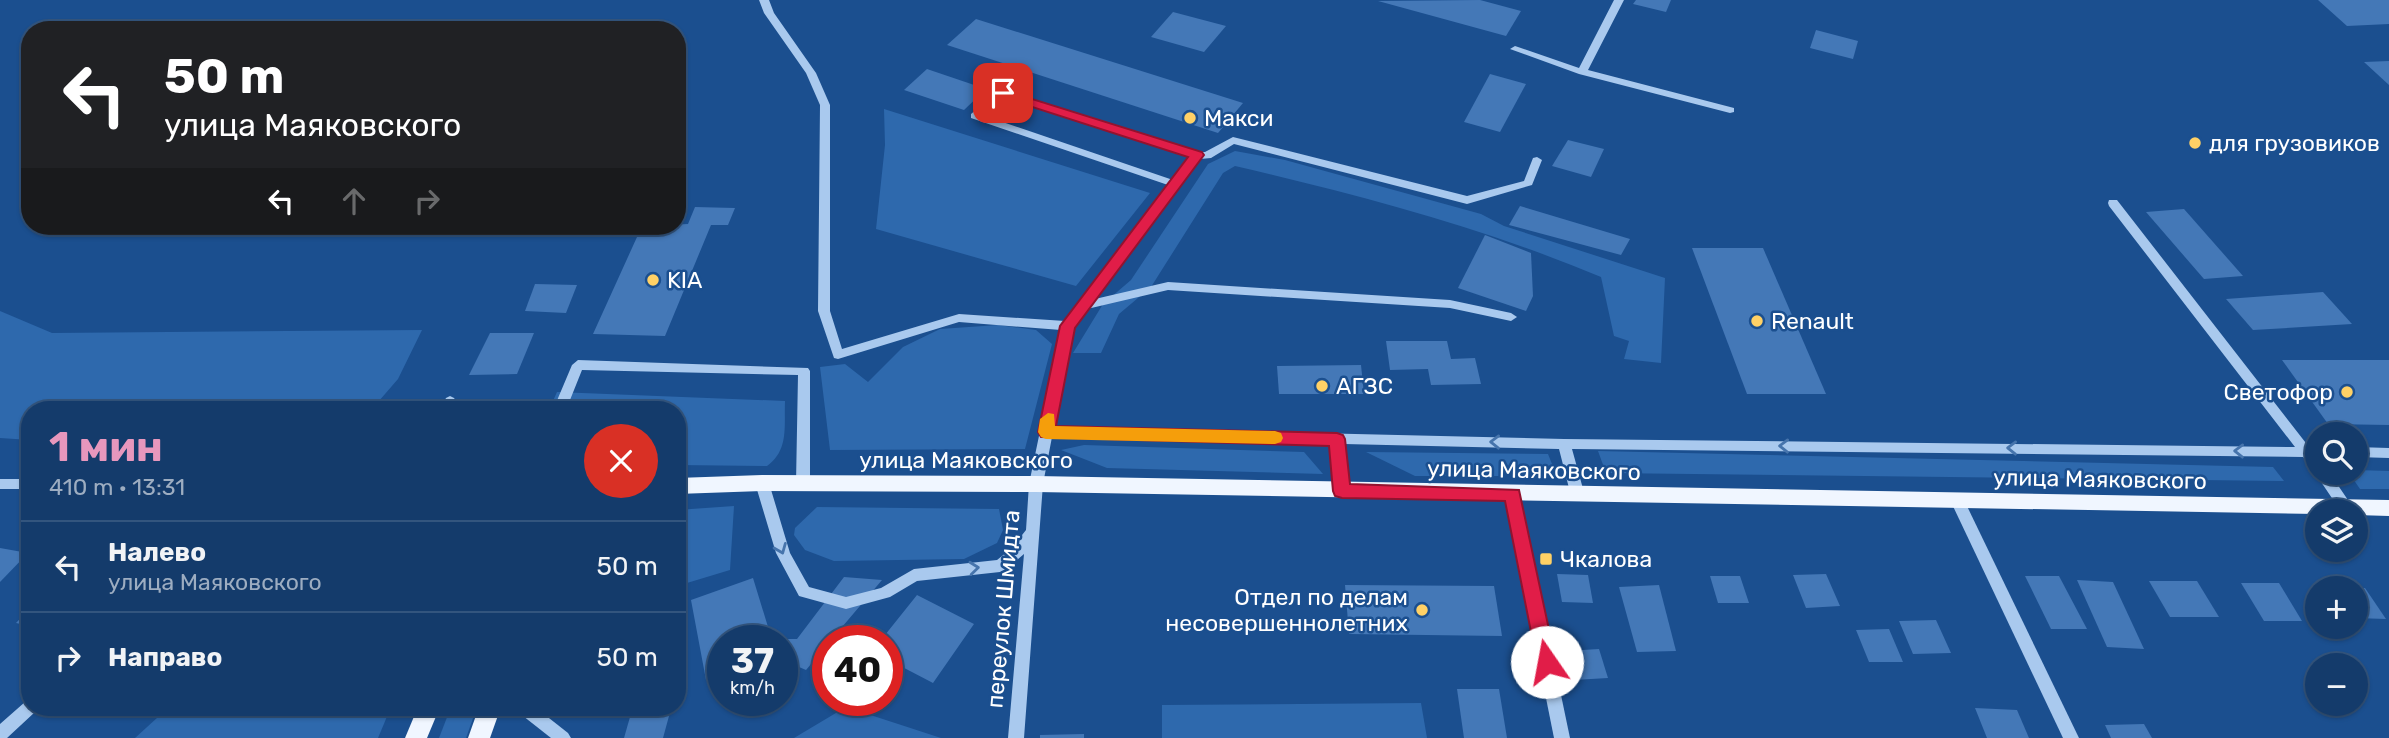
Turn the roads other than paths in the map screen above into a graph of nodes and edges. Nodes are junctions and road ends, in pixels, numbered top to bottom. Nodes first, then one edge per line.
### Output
1 (764, 0) edge
2 (1619, 0) edge
3 (1515, 49) dead end
4 (1582, 72) junction
5 (1730, 110) dead end
6 (1197, 155) junction
7 (1537, 160) dead end
8 (1175, 184) junction
9 (2113, 203) dead end
10 (1082, 306) junction
11 (1511, 317) dead end
12 (1068, 326) junction
13 (563, 401) edge
14 (1046, 432) junction
15 (1337, 439) junction
16 (2305, 442) edge
17 (1564, 444) junction
18 (2305, 451) edge
19 (2368, 452) edge
20 (2389, 453) edge
21 (762, 483) junction
22 (803, 483) junction
23 (0, 484) edge
24 (21, 484) edge
25 (1036, 484) junction
26 (686, 486) edge
27 (1342, 491) junction
28 (1513, 495) junction
29 (1578, 496) junction
30 (1958, 502) junction
31 (2305, 506) edge
32 (2368, 507) edge
33 (2389, 508) edge
34 (1032, 531) junction
35 (21, 715) edge
36 (425, 716) edge
37 (487, 716) edge
38 (535, 716) edge
39 (0, 734) edge
40 (416, 738) edge
41 (479, 738) edge
42 (563, 738) edge
43 (1016, 738) edge
44 (1562, 738) edge
45 (2071, 738) edge

1 - 12 street
2 - 4 street
3 - 4 street
4 - 5 street
6 - 7 street
6 - 8 street
6 - 8 street
8 - 10 street
9 - 16 street
10 - 11 street
10 - 12 street
12 - 14 street, переулок Шмидта
13 - 22 street
14 - 15 street, улица Маяковского
14 - 25 street, переулок Шмидта
17 -> 15 street, улица Маяковского
15 - 27 street
18 -> 17 street, улица Маяковского
17 - 29 street
19 - 20 street
21 - 22 main road, улица Маяковского
21 - 26 main road, улица Маяковского
21 -> 34 street
22 - 25 main road, улица Маяковского
23 - 24 street
25 - 27 main road, улица Маяковского
25 - 34 street, переулок Шмидта
27 - 28 main road, улица Маяковского
28 - 29 main road, улица Маяковского
28 - 44 street
29 - 30 main road, улица Маяковского
30 - 31 main road, улица Маяковского
30 - 45 street
32 - 33 main road, улица Маяковского
34 - 43 street, переулок Шмидта
35 - 39 street
36 - 40 main road
37 - 41 main road
38 - 42 street

